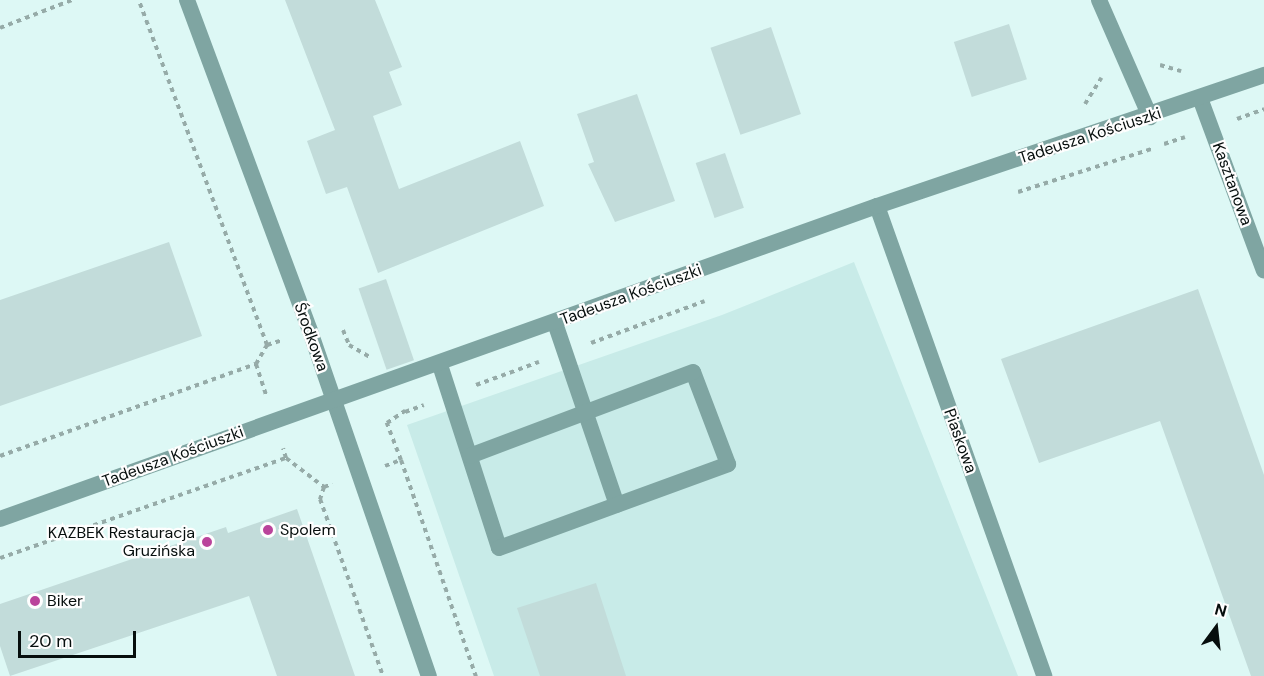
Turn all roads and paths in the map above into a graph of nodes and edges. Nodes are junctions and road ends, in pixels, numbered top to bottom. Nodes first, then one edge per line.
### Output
1 (72, 0) edge
2 (139, 0) edge
3 (187, 0) edge
4 (1099, 0) edge
5 (0, 28) edge
6 (1152, 63) dead end
7 (1185, 72) dead end
8 (1264, 75) edge
9 (1200, 98) junction
10 (1264, 109) edge
11 (1150, 117) junction
12 (1211, 129) junction
13 (1010, 195) dead end
14 (877, 206) junction
15 (1264, 271) edge
16 (710, 299) dead end
17 (555, 323) junction
18 (566, 352) junction
19 (440, 365) junction
20 (450, 395) junction
21 (334, 401) junction
22 (405, 412) dead end
23 (587, 412) junction
24 (0, 456) edge
25 (470, 456) junction
26 (401, 460) dead end
27 (324, 487) dead end
28 (616, 505) junction
29 (0, 519) edge
30 (384, 676) edge
31 (429, 676) edge
32 (477, 676) edge
33 (1044, 676) edge

1 - 5 path
2 - 24 path
3 - 21 street, Środkowa
4 - 11 street
6 - 7 path
8 - 9 street, Tadeusza Kościuszki
9 - 11 street, Tadeusza Kościuszki
9 - 12 street, Kasztanowa
10 - 12 path
11 - 14 street, Tadeusza Kościuszki
12 - 13 path
12 - 15 street, Kasztanowa
14 - 17 street, Tadeusza Kościuszki
14 - 33 street, Piaskowa
16 - 18 path
17 - 18 street
17 - 19 street, Tadeusza Kościuszki
18 - 20 path
18 - 23 street
19 - 20 street
19 - 21 street, Tadeusza Kościuszki
20 - 22 path
20 - 25 street
21 - 29 street, Tadeusza Kościuszki
21 - 31 street, Środkowa
23 - 25 street
23 - 28 street
23 - 28 street
25 - 28 street
26 - 32 path
27 - 30 path

